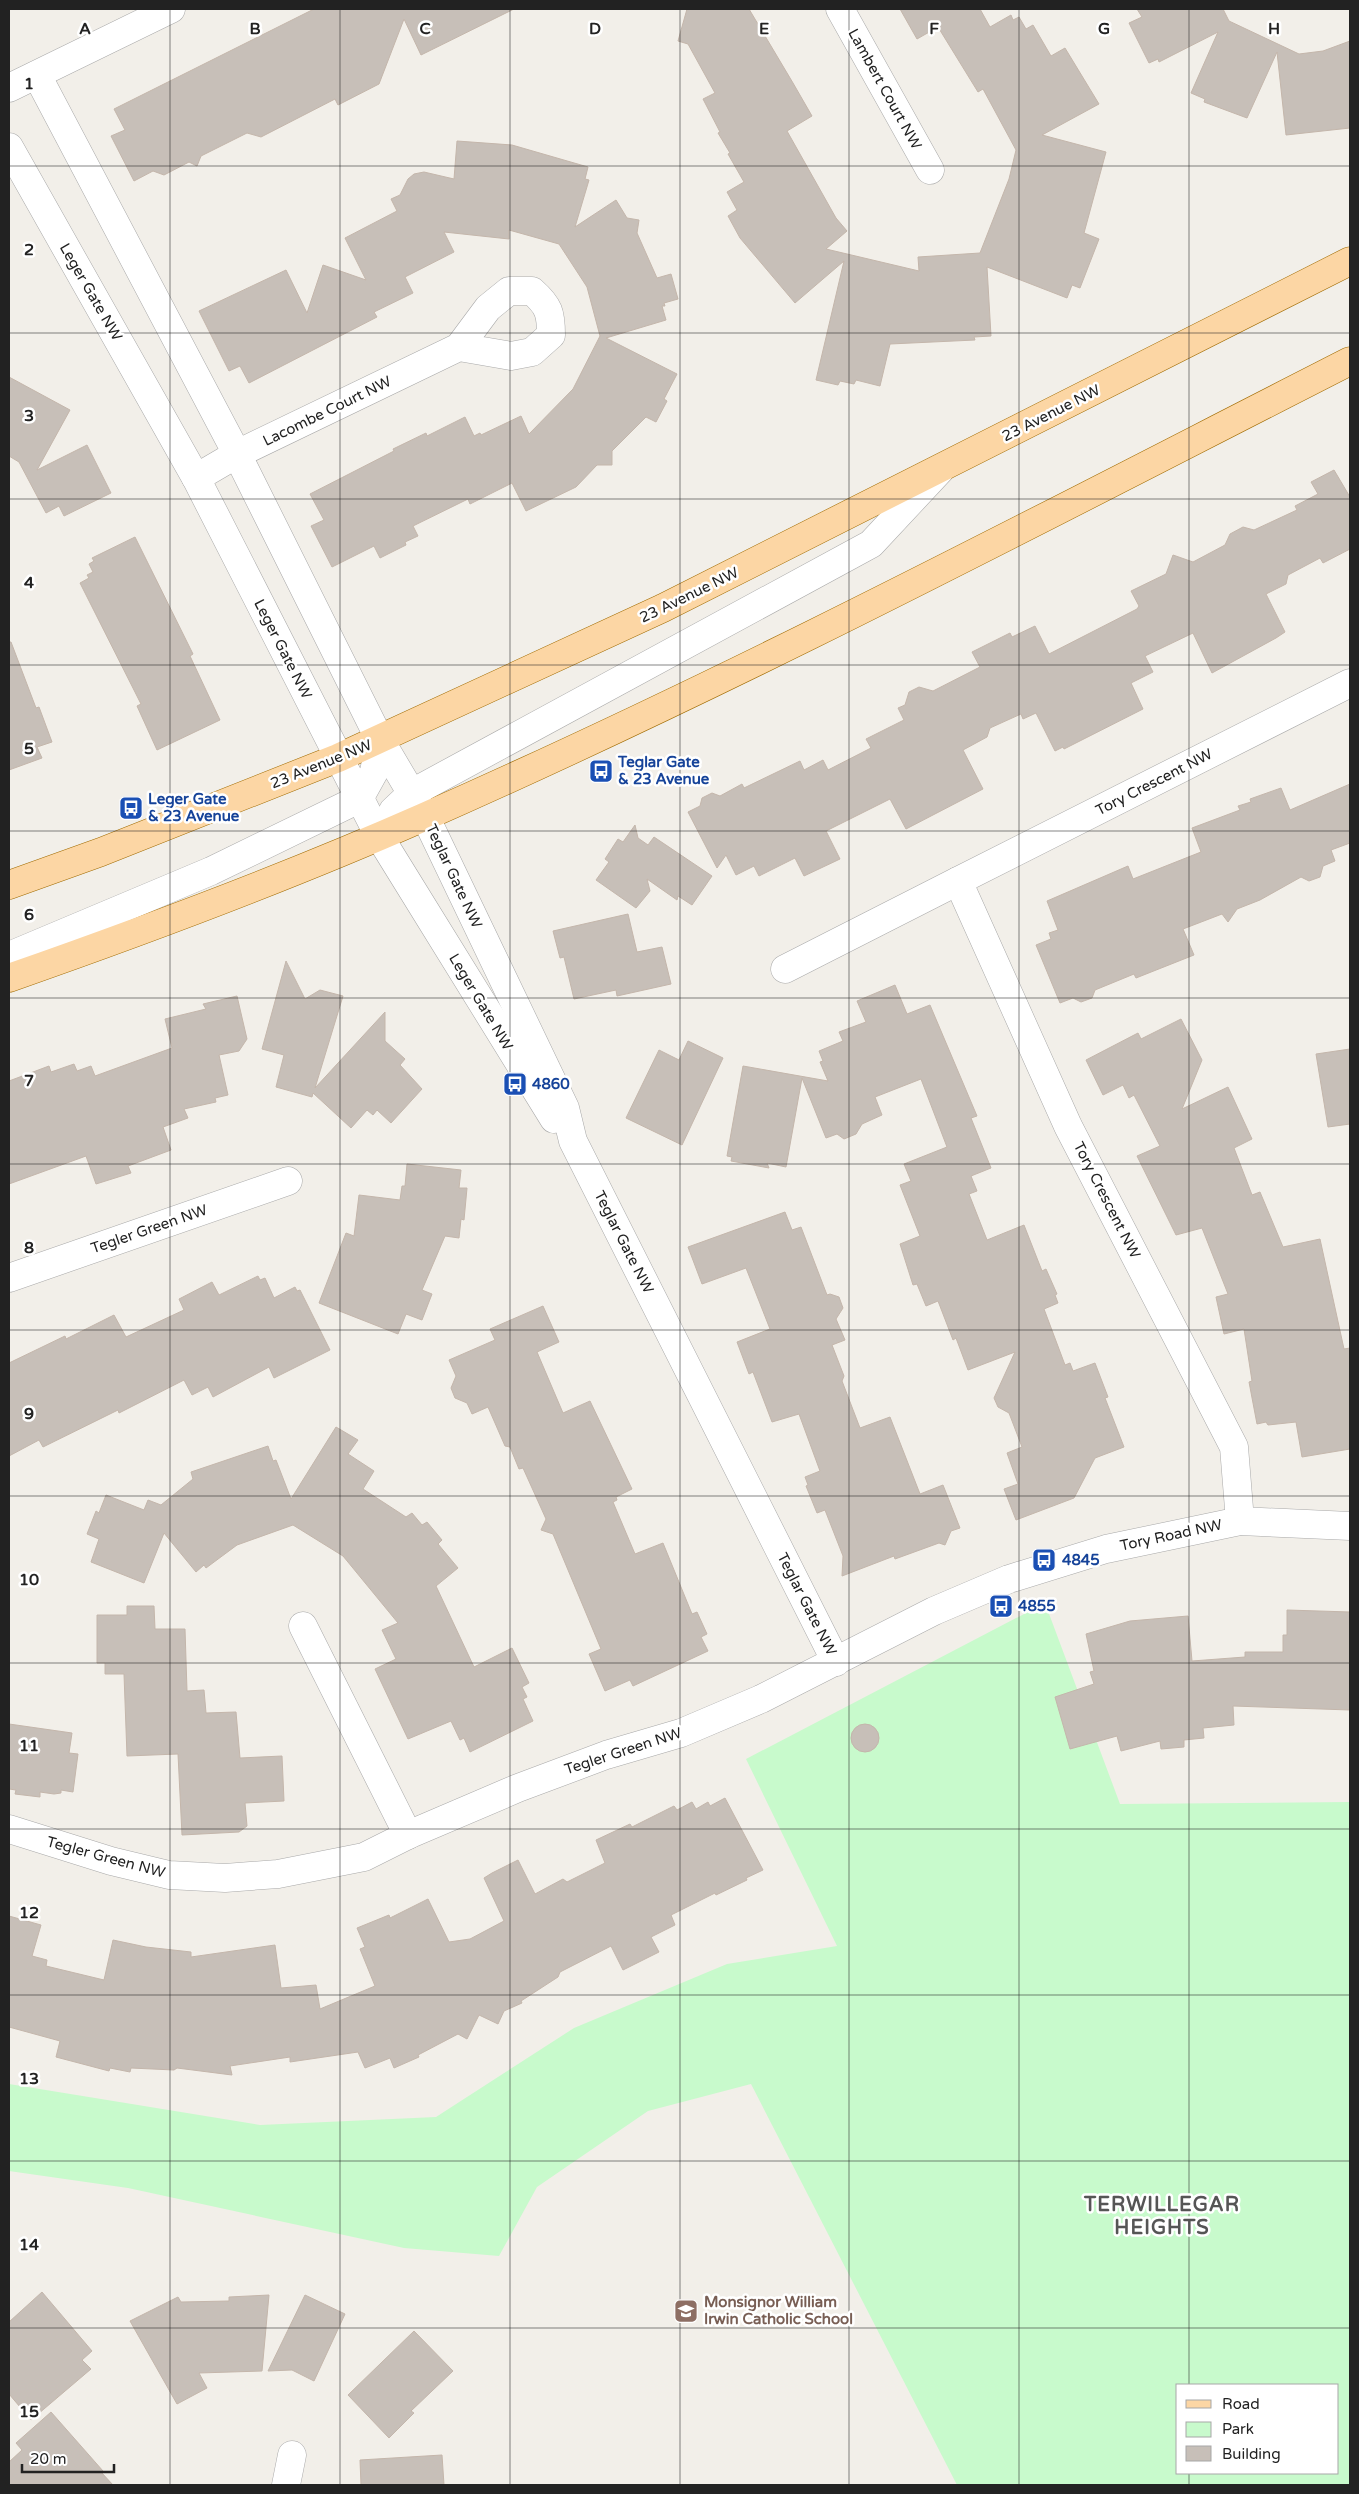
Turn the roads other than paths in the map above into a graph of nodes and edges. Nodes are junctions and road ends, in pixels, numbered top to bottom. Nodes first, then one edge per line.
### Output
1 (171, 9) edge
2 (840, 9) edge
3 (37, 75) junction
4 (9, 88) edge
5 (9, 147) edge
6 (930, 170) dead end
7 (1350, 261) edge
8 (459, 347) dead end
9 (1350, 361) edge
10 (237, 454) junction
11 (941, 469) junction
12 (196, 478) junction
13 (1350, 683) edge
14 (380, 740) junction
15 (338, 758) junction
16 (359, 799) junction
17 (419, 805) junction
18 (379, 836) junction
19 (958, 881) junction
20 (9, 885) edge
21 (9, 956) edge
22 (785, 969) dead end
23 (9, 978) edge
24 (573, 1141) junction
25 (288, 1181) dead end
26 (9, 1278) edge
27 (1240, 1521) junction
28 (1350, 1526) edge
29 (303, 1626) dead end
30 (836, 1662) junction
31 (9, 1829) edge
32 (408, 1834) junction
33 (292, 2455) dead end
34 (286, 2485) edge

1 - 3 street
2 - 6 street, Lambert Court NW
3 - 4 street
3 - 10 street
5 - 12 street, Leger Gate NW
7 - 11 main road, 23 Avenue NW
8 - 10 street, Lacombe Court NW
9 - 17 main road
10 - 12 street, Lacombe Court NW
10 - 14 street
11 - 14 main road, 23 Avenue NW
11 - 17 street
12 - 15 street, Leger Gate NW
13 - 19 street, Tory Crescent NW
14 - 15 main road, 23 Avenue NW
14 - 16 street
14 - 17 street
15 - 16 street, Leger Gate NW
15 - 20 main road, 23 Avenue NW
16 - 18 street, Leger Gate NW
16 - 21 street
17 - 18 main road
17 - 24 street, Teglar Gate NW
18 - 23 main road
18 - 24 street, Leger Gate NW
19 - 22 street, Tory Crescent NW
19 - 27 street, Tory Crescent NW
24 - 30 street, Teglar Gate NW
25 - 26 street, Tegler Green NW
27 - 28 street, Tory Road NW
27 - 30 street, Tory Road NW
29 - 32 street
30 - 32 street, Tegler Green NW
31 - 32 street, Tegler Green NW
33 - 34 street

